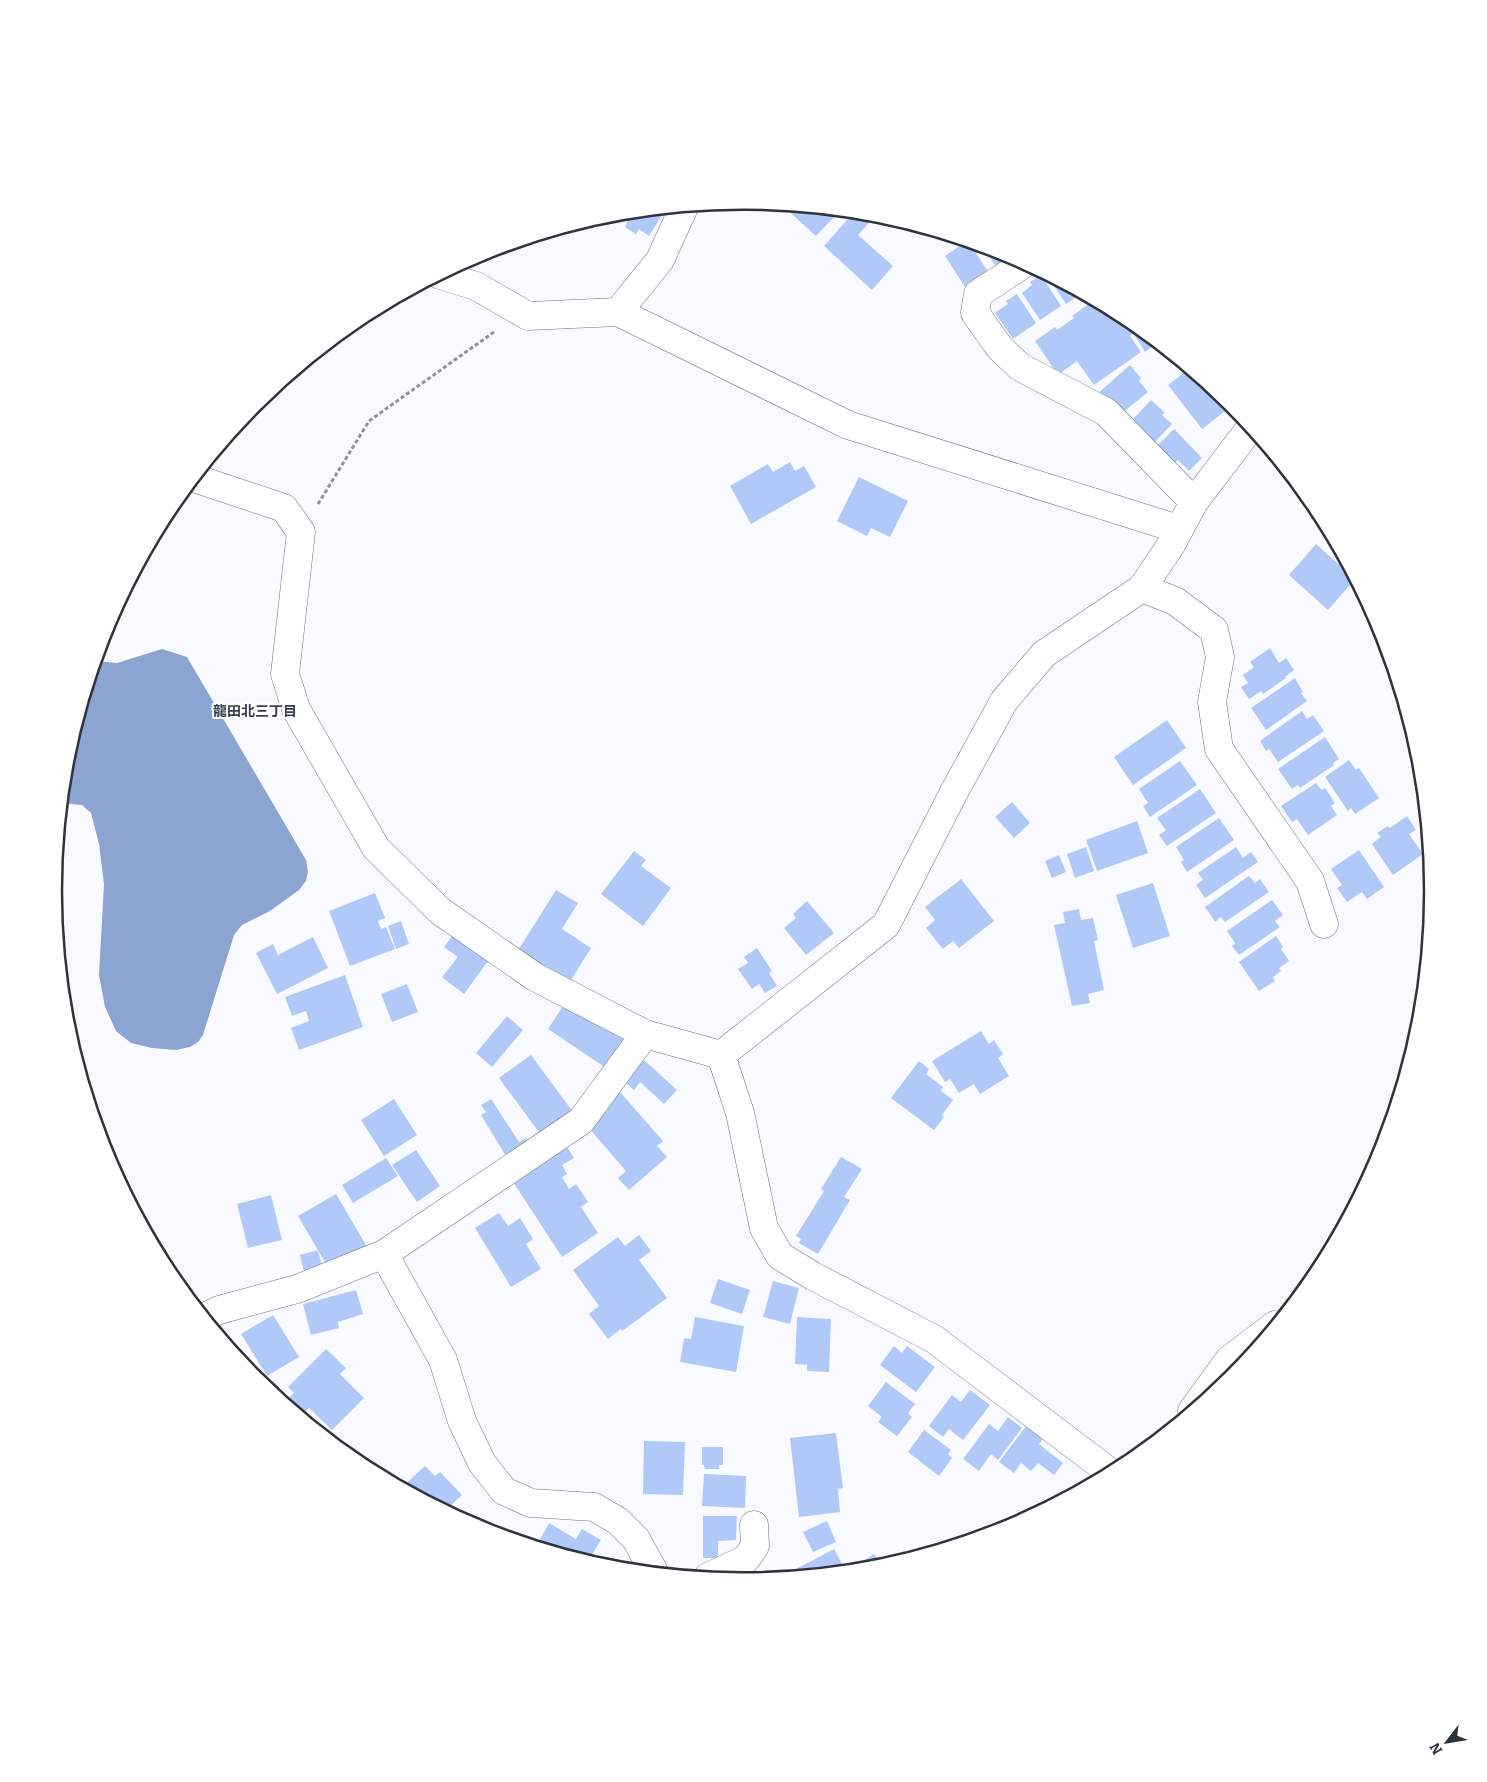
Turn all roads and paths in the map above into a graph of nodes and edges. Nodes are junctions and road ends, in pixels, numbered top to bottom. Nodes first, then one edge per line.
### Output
1 (680, 213) edge
2 (1018, 268) edge
3 (448, 277) edge
4 (521, 312) junction
5 (618, 312) junction
6 (1247, 432) edge
7 (200, 480) edge
8 (1194, 502) junction
9 (1178, 529) junction
10 (301, 532) junction
11 (1142, 588) junction
12 (1324, 924) dead end
13 (645, 1034) junction
14 (721, 1055) junction
15 (384, 1254) junction
16 (210, 1314) edge
17 (1257, 1339) edge
18 (1208, 1389) edge
19 (1104, 1468) edge
20 (754, 1525) dead end
21 (650, 1565) edge
22 (720, 1571) edge

1 - 5 street
2 - 8 street
3 - 4 street
4 - 5 street
4 - 10 path
5 - 9 street
6 - 8 street
7 - 10 street
8 - 9 street
9 - 11 street
10 - 13 street
11 - 12 street
11 - 14 street
13 - 14 street
13 - 15 street
14 - 19 street
15 - 16 street
15 - 21 street
17 - 18 street
20 - 22 street

